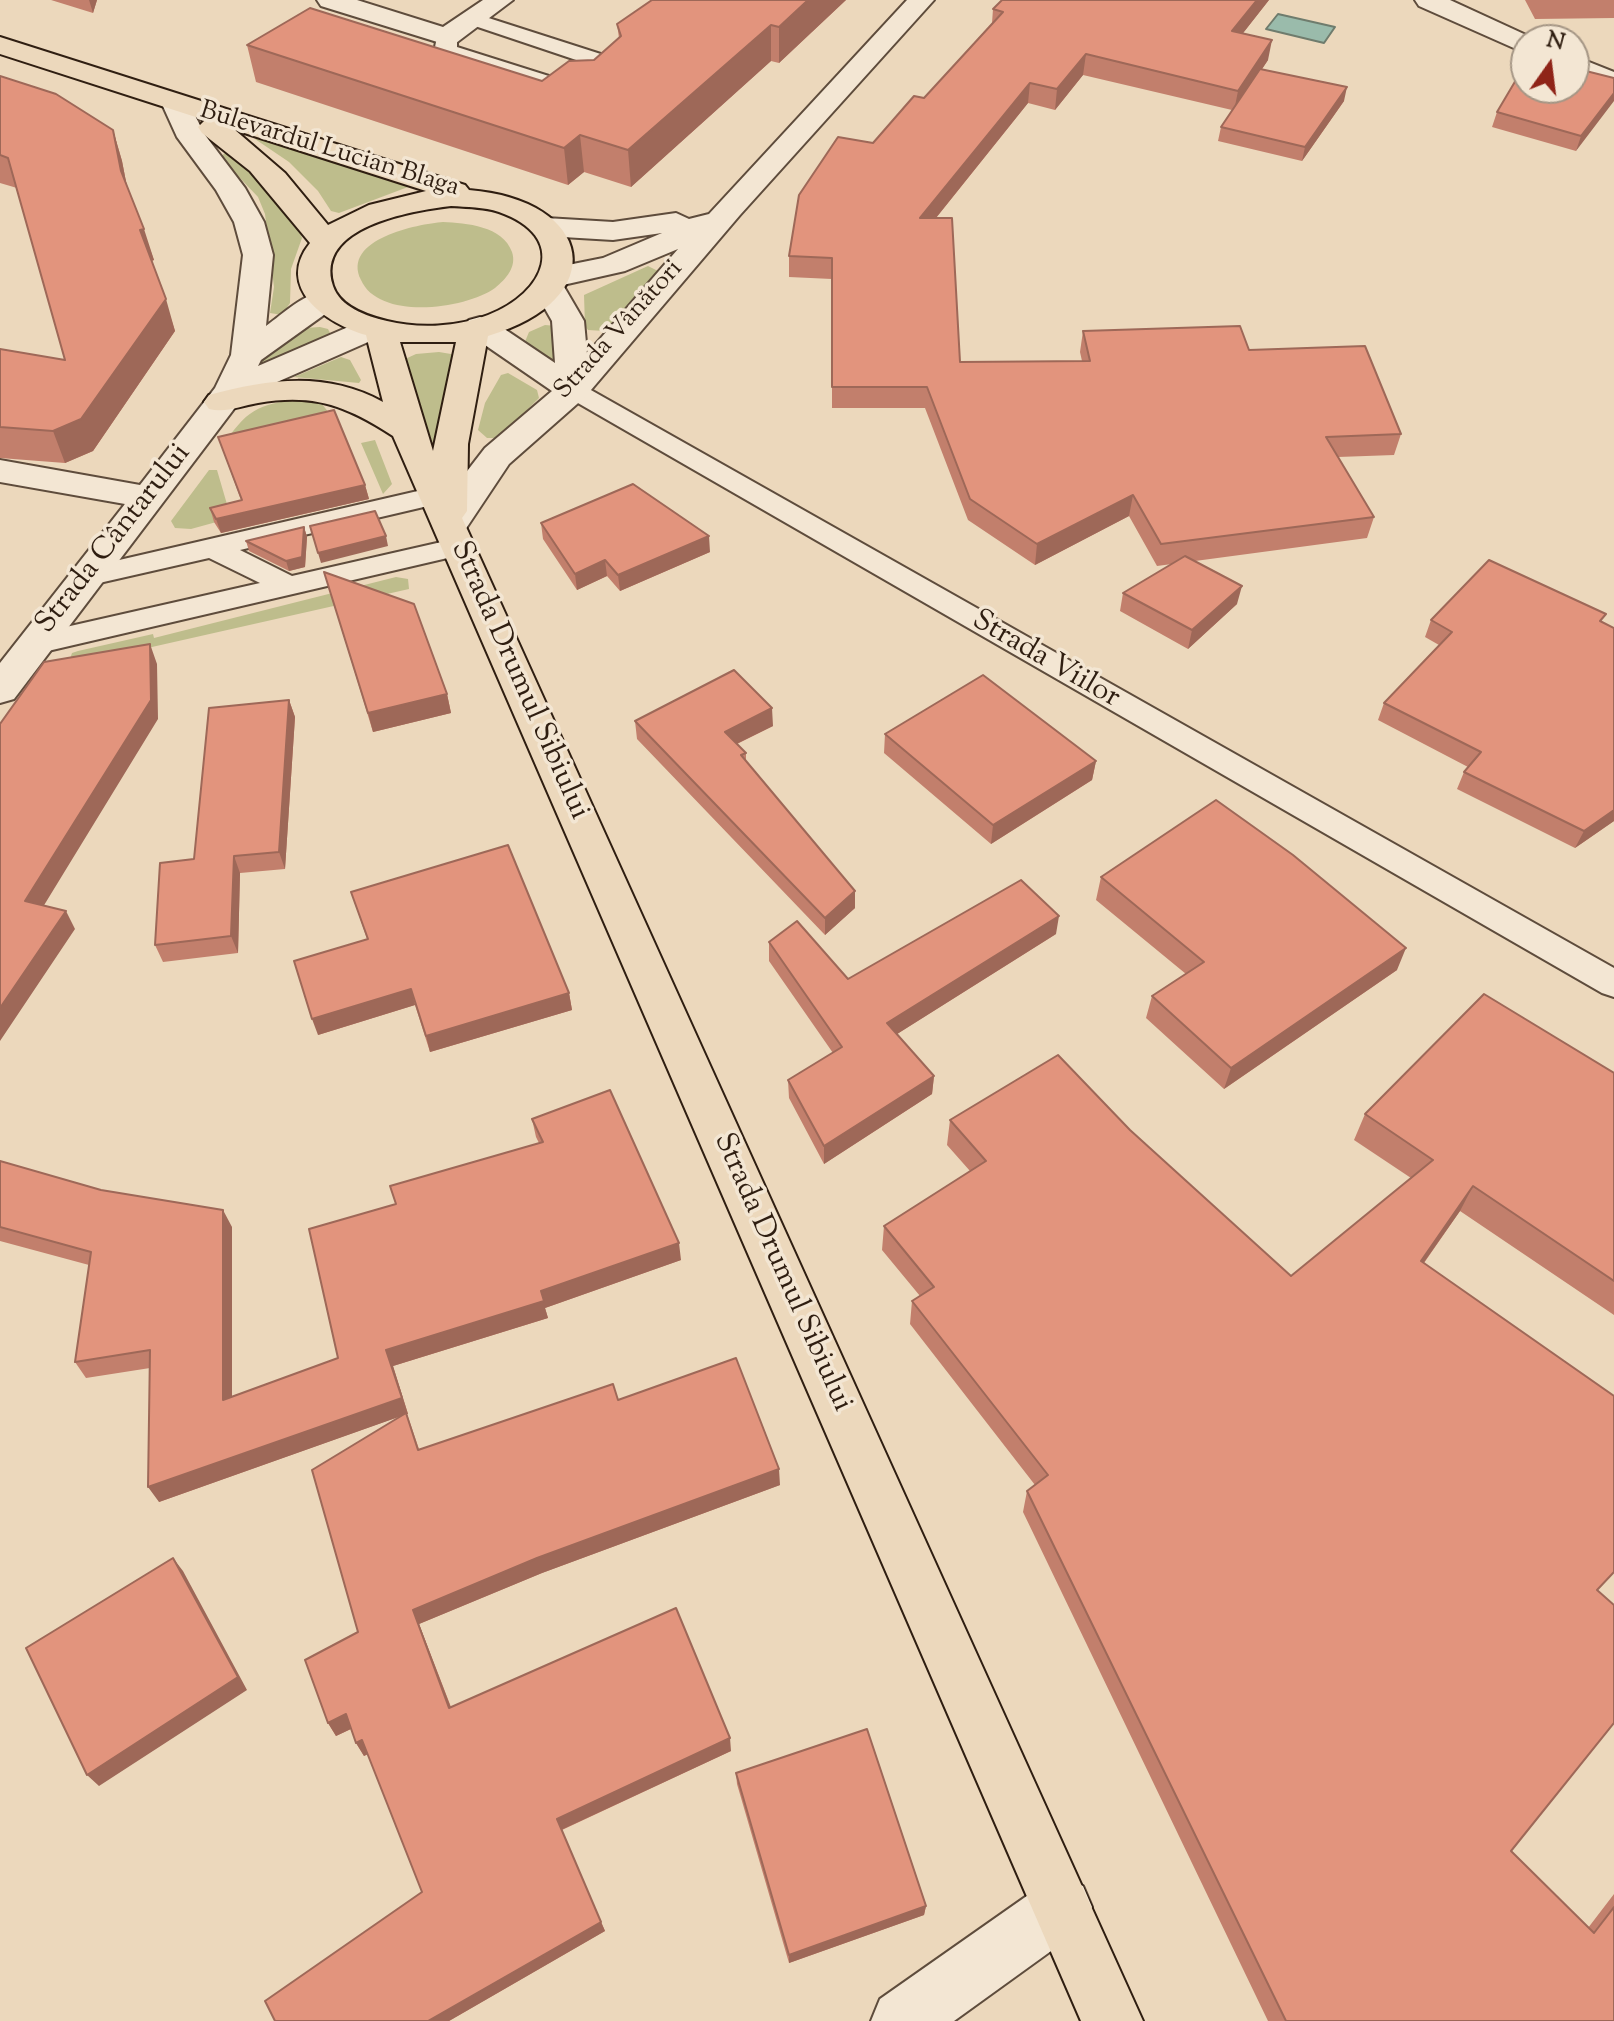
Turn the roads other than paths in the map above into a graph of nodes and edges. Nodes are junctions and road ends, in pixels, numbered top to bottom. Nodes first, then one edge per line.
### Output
1 (330, 0) edge
2 (500, 0) edge
3 (921, 0) edge
4 (1428, 0) edge
5 (473, 19) junction
6 (1510, 36) edge
7 (447, 37) junction
8 (0, 45) edge
9 (1590, 71) edge
10 (1614, 82) edge
11 (176, 104) junction
12 (481, 199) junction
13 (729, 209) junction
14 (546, 227) junction
15 (326, 244) junction
16 (551, 282) junction
17 (324, 300) junction
18 (477, 328) junction
19 (377, 329) junction
20 (247, 355) junction
21 (573, 390) junction
22 (226, 396) junction
23 (408, 431) junction
24 (0, 471) edge
25 (147, 497) junction
26 (448, 523) junction
27 (212, 548) junction
28 (86, 577) junction
29 (292, 587) junction
30 (35, 644) junction
31 (0, 690) edge
32 (1614, 984) edge
33 (1062, 1907) junction
34 (902, 2021) edge
35 (1112, 2021) edge

1 - 7 street
2 - 5 street
3 - 13 street, Strada Vânători
4 - 6 street
5 - 7 street
5 - 7 lane
8 - 11 main road, Bulevardul Lucian Blaga
9 - 10 street
11 - 12 main road, Bulevardul Lucian Blaga
11 - 15 main road, Bulevardul Lucian Blaga
11 - 20 street
12 - 14 main road
12 - 15 main road
13 - 14 street, Strada Vânători
13 - 16 street, Strada Vânători
13 - 21 street, Strada Vânători
14 - 16 main road
15 - 17 main road
16 - 18 main road
16 - 21 street
17 - 19 main road
17 - 20 street, Strada Cântarului
18 - 19 main road
18 - 21 street
18 - 26 main road, Strada Drumul Sibiului
19 - 22 street, Strada Cântarului
19 - 23 main road, Strada Drumul Sibiului
20 - 22 street, Strada Cântarului
21 - 26 street, Strada Vânători
21 - 32 lane, Strada Viilor
22 - 23 main road
22 - 25 street, Strada Cântarului
23 - 26 main road, Strada Drumul Sibiului
24 - 25 street
25 - 28 street, Strada Cântarului
26 - 27 lane
26 - 29 lane
26 - 33 main road, Strada Drumul Sibiului
27 - 28 lane
27 - 29 lane
28 - 30 street, Strada Cântarului
29 - 30 lane
30 - 31 street, Strada Cântarului
33 - 34 street
33 - 35 main road, Strada Drumul Sibiului

